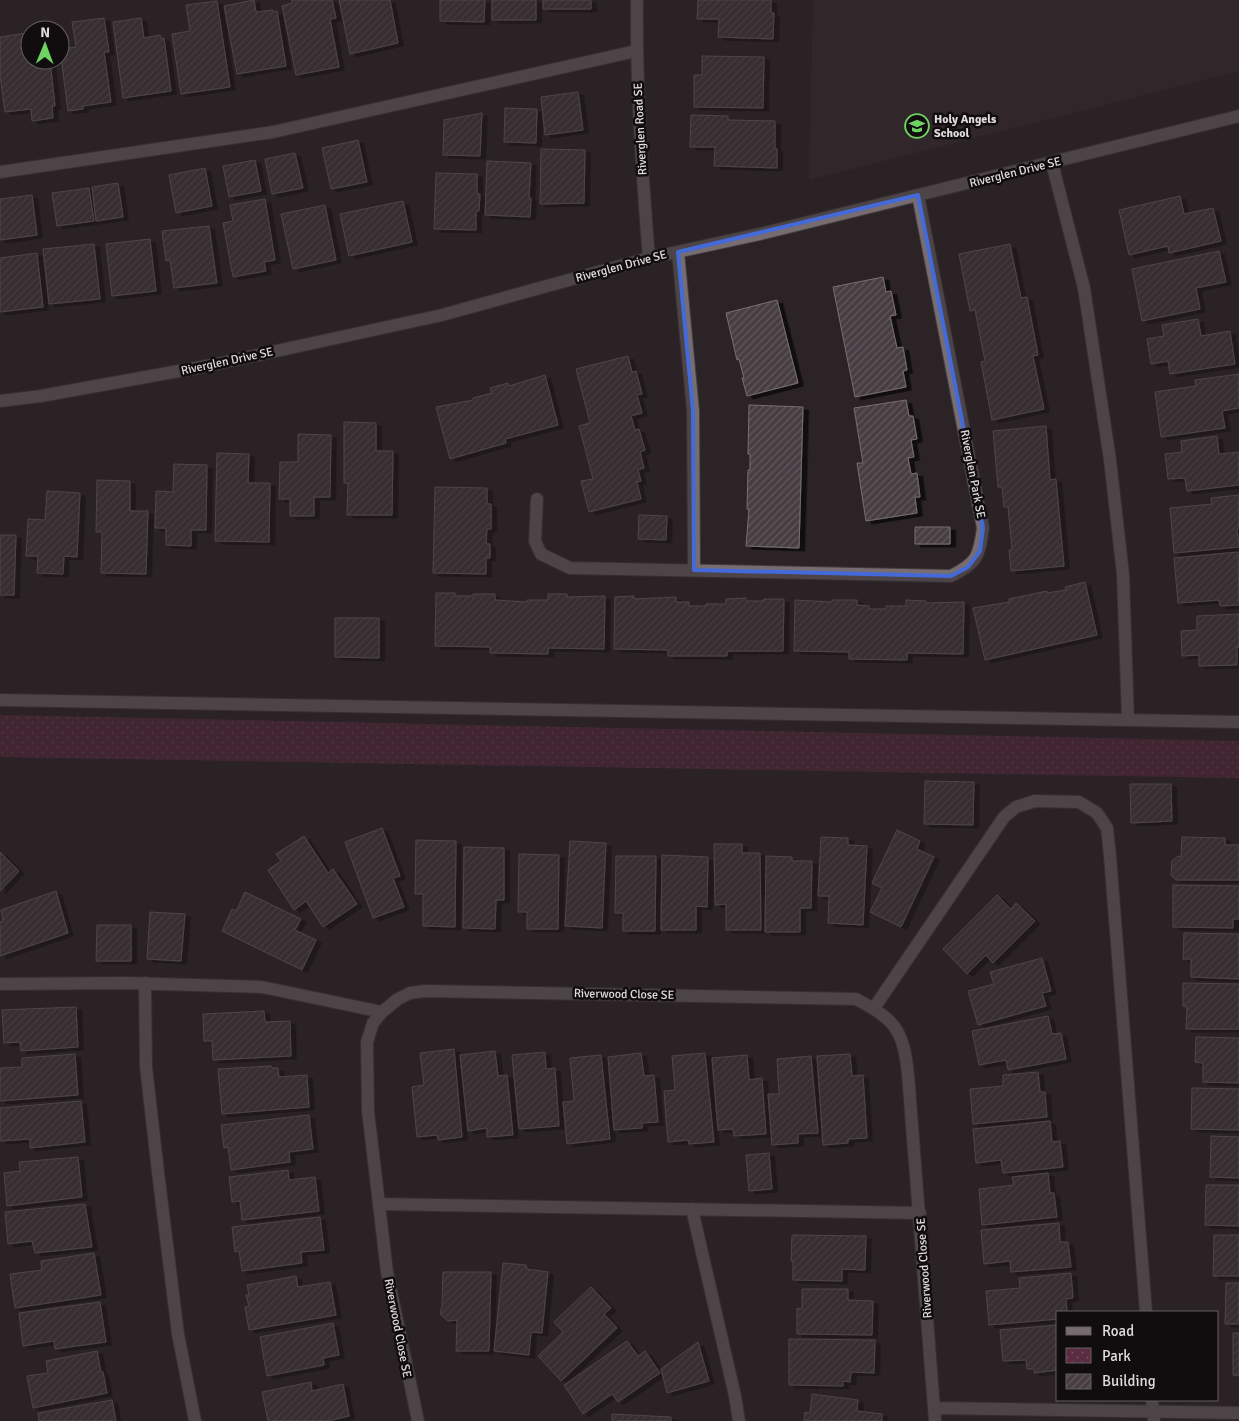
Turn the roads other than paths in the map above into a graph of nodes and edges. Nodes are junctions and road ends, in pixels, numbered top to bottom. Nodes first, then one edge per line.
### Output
1 (637, 0) edge
2 (636, 51) junction
3 (1239, 116) edge
4 (1052, 163) junction
5 (0, 172) edge
6 (918, 195) junction
7 (678, 252) junction
8 (649, 258) junction
9 (0, 402) edge
10 (537, 498) dead end
11 (694, 570) junction
12 (0, 700) edge
13 (1128, 719) junction
14 (1239, 722) edge
15 (144, 983) junction
16 (0, 984) edge
17 (874, 1008) junction
18 (382, 1012) junction
19 (379, 1204) junction
20 (692, 1209) junction
21 (920, 1213) junction
22 (1146, 1311) edge
23 (1153, 1411) edge
24 (1239, 1413) edge
25 (935, 1415) edge
26 (195, 1421) edge
27 (418, 1421) edge
28 (739, 1421) edge

1 - 2 street, Riverglen Road SE
2 - 5 street
2 - 8 street, Riverglen Road SE
3 - 4 street, Riverglen Drive SE
4 - 6 street, Riverglen Drive SE
4 - 13 street
6 - 7 street, Riverglen Drive SE
6 - 11 street, Riverglen Park SE
7 - 8 street, Riverglen Drive SE
7 - 11 street
8 - 9 street, Riverglen Drive SE
10 - 11 street, Riverglen Park SE
12 - 13 street
13 - 14 street
15 - 16 street
15 - 18 street
15 - 26 street
17 - 18 street, Riverwood Close SE
17 - 21 street, Riverwood Close SE
17 - 22 street
18 - 19 street, Riverwood Close SE
19 - 20 street
19 - 27 street, Riverwood Close SE
20 - 21 street
20 - 28 street
21 - 25 street, Riverwood Close SE
23 - 24 street, Riverwood Close SE
23 - 25 street, Riverwood Close SE

